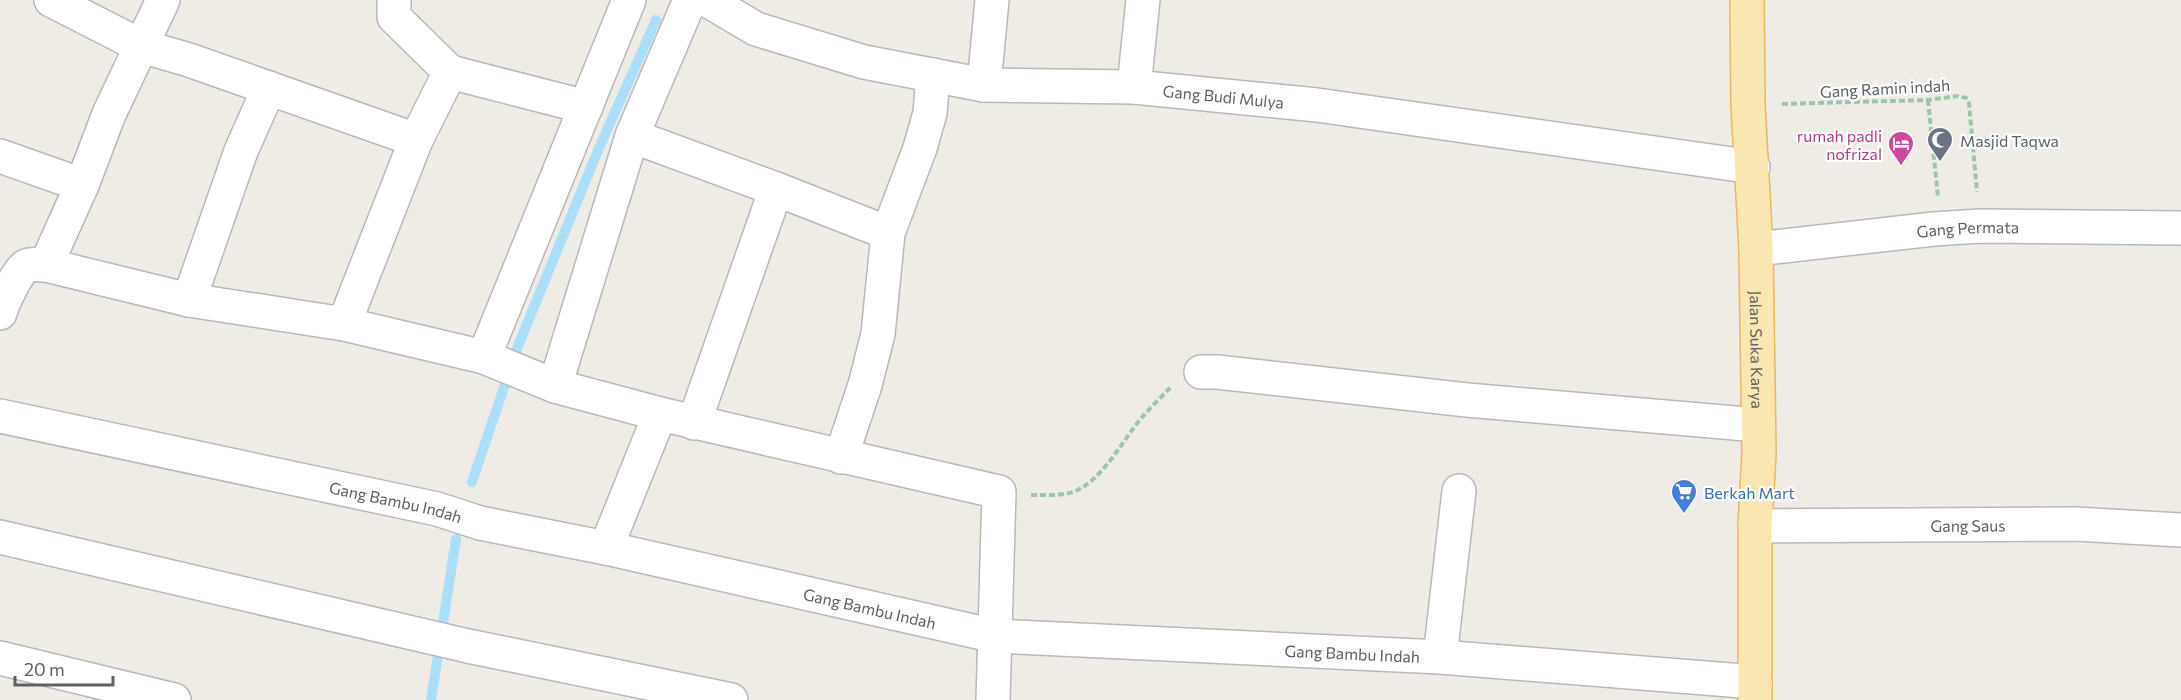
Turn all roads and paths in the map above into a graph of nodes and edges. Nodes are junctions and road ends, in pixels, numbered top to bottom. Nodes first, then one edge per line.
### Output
1 (51, 0) edge
2 (163, 0) edge
3 (394, 0) edge
4 (630, 0) edge
5 (690, 0) edge
6 (707, 0) edge
7 (992, 0) edge
8 (1143, 0) edge
9 (1747, 0) edge
10 (141, 46) junction
11 (450, 72) junction
12 (933, 75) junction
13 (984, 86) junction
14 (1134, 87) junction
15 (269, 88) junction
16 (1928, 100) junction
17 (1748, 105) junction
18 (586, 107) junction
19 (632, 136) junction
20 (416, 140) junction
21 (0, 156) edge
22 (1753, 167) junction
23 (82, 185) junction
24 (776, 189) junction
25 (1980, 226) junction
26 (1941, 228) junction
27 (2181, 228) edge
28 (888, 233) junction
29 (1756, 249) junction
30 (46, 265) junction
31 (189, 300) junction
32 (1, 308) edge
33 (344, 324) junction
34 (518, 371) junction
35 (1201, 372) joint
36 (660, 414) junction
37 (0, 416) edge
38 (694, 423) junction
39 (1758, 425) junction
40 (841, 457) junction
41 (1459, 491) dead end
42 (999, 492) junction
43 (1755, 526) junction
44 (2181, 530) edge
45 (0, 537) edge
46 (606, 548) junction
47 (995, 636) junction
48 (1440, 657) junction
49 (0, 658) edge
50 (1755, 691) edge
51 (174, 700) edge
52 (731, 700) edge
53 (993, 700) edge

1 - 10 street
2 - 10 street
3 - 11 street
4 - 18 street
5 - 19 street
6 - 12 street, Gang Budi Mulya
7 - 13 street
8 - 14 street
9 - 17 main road, Jalan Suka Karya
10 - 15 street
10 - 23 street
11 - 18 street
11 - 20 street
12 - 13 street, Gang Budi Mulya
12 - 28 street
13 - 14 street, Gang Budi Mulya
14 - 22 street, Gang Budi Mulya
15 - 20 street
15 - 31 street
16 - 17 path, Gang Ramin indah
16 - 25 path, Gang Ramin indah
16 - 26 path
17 - 22 main road, Jalan Suka Karya
18 - 34 street
19 - 24 street
19 - 34 street
20 - 33 street
21 - 23 street
22 - 29 main road, Jalan Suka Karya
23 - 30 street
24 - 28 street
24 - 38 street
25 - 26 street, Gang Permata
25 - 27 street, Gang Permata
26 - 29 street, Gang Permata
28 - 40 street
29 - 39 main road, Jalan Suka Karya
30 - 31 street
30 - 32 street
31 - 33 street
33 - 34 street
34 - 36 street
35 - 39 street
35 - 42 path
36 - 38 street
36 - 46 street
37 - 46 street, Gang Bambu Indah
38 - 40 street
39 - 43 main road, Jalan Suka Karya
40 - 42 street
41 - 48 street
42 - 47 street
43 - 44 street, Gang Saus
43 - 50 main road, Jalan Suka Karya
45 - 52 street
46 - 47 street, Gang Bambu Indah
47 - 48 street, Gang Bambu Indah
47 - 53 street
48 - 50 street, Gang Bambu Indah
49 - 51 street

